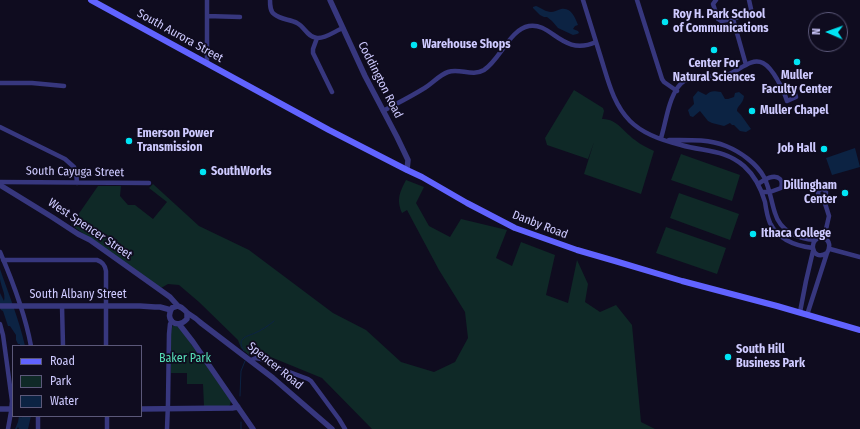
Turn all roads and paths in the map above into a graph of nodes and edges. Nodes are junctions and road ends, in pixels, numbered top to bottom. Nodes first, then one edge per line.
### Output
1 (91, 0) edge
2 (207, 0) edge
3 (270, 0) edge
4 (330, 0) edge
5 (583, 0) edge
6 (637, 0) edge
7 (716, 0) edge
8 (749, 0) edge
9 (207, 16) junction
10 (240, 17) dead end
11 (732, 19) junction
12 (343, 28) junction
13 (317, 38) junction
14 (596, 42) junction
15 (207, 63) junction
16 (746, 65) junction
17 (237, 80) joint
18 (0, 83) edge
19 (64, 86) dead end
20 (783, 88) dead end
21 (676, 90) junction
22 (332, 92) dead end
23 (383, 111) junction
24 (0, 127) edge
25 (661, 138) junction
26 (407, 170) junction
27 (765, 180) junction
28 (0, 182) edge
29 (77, 183) junction
30 (149, 183) dead end
31 (758, 184) junction
32 (0, 185) edge
33 (762, 192) junction
34 (770, 192) junction
35 (823, 197) dead end
36 (824, 238) junction
37 (815, 240) junction
38 (830, 249) junction
39 (813, 250) junction
40 (0, 252) edge
41 (827, 253) junction
42 (860, 257) edge
43 (3, 260) junction
44 (166, 295) junction
45 (0, 306) edge
46 (18, 306) junction
47 (62, 306) junction
48 (106, 306) junction
49 (178, 306) junction
50 (171, 311) junction
51 (800, 312) junction
52 (807, 315) junction
53 (184, 319) junction
54 (172, 321) junction
55 (0, 324) edge
56 (860, 330) edge
57 (31, 345) edge
58 (63, 345) edge
59 (106, 345) edge
60 (251, 360) junction
61 (238, 407) junction
62 (0, 409) edge
63 (12, 409) edge
64 (142, 409) edge
65 (167, 409) junction
66 (38, 417) edge
67 (107, 417) edge
68 (8, 429) edge
69 (38, 429) edge
70 (107, 429) edge
71 (167, 429) edge
72 (253, 429) edge
73 (332, 429) edge
74 (344, 429) edge

1 - 15 main road, South Aurora Street
2 - 9 street
3 - 13 street
4 - 12 street, Coddington Road
5 - 14 street
6 - 21 street
7 - 11 street
8 - 11 street
9 - 10 street
9 - 15 street
11 - 16 street
12 - 13 street
12 - 23 street, Coddington Road
13 - 22 street
14 - 23 street
14 - 25 street
15 - 17 main road, South Aurora Street
16 - 20 street
16 - 21 street
17 - 26 main road, Danby Road
18 - 19 street
21 - 25 street
23 - 26 street, Coddington Road
24 - 29 street
25 - 27 street
25 - 31 street
26 - 51 main road, Danby Road
27 - 31 street
27 - 34 street
27 - 34 street
28 - 29 street, South Cayuga Street
29 - 30 street, South Cayuga Street
31 - 33 street
32 - 44 street, West Spencer Street
33 - 34 street
33 - 39 street
34 - 37 street
35 - 36 street
36 - 37 street
36 - 38 street
37 - 39 street
38 - 41 street
38 - 42 street
39 - 41 street
39 - 51 street
40 - 43 street
41 - 52 street
43 - 46 street
43 - 48 street
44 - 49 street, West Spencer Street
44 - 50 street, West Spencer Street
45 - 46 street, South Albany Street
46 - 47 street, South Albany Street
46 - 57 street
47 - 48 street, South Albany Street
47 - 58 street
48 - 50 street, South Albany Street
48 - 59 street
49 - 50 street
49 - 53 street, West Spencer Street
50 - 54 street, West Spencer Street
51 - 52 main road, Danby Road
52 - 56 main road, Danby Road
53 - 54 street
53 - 60 street, Spencer Road
53 - 61 street
54 - 65 street
55 - 63 street
60 - 73 street, Spencer Road
60 - 74 street
61 - 65 street
61 - 72 street
62 - 63 street
63 - 68 street
64 - 65 street
65 - 71 street
66 - 69 street
67 - 70 street

